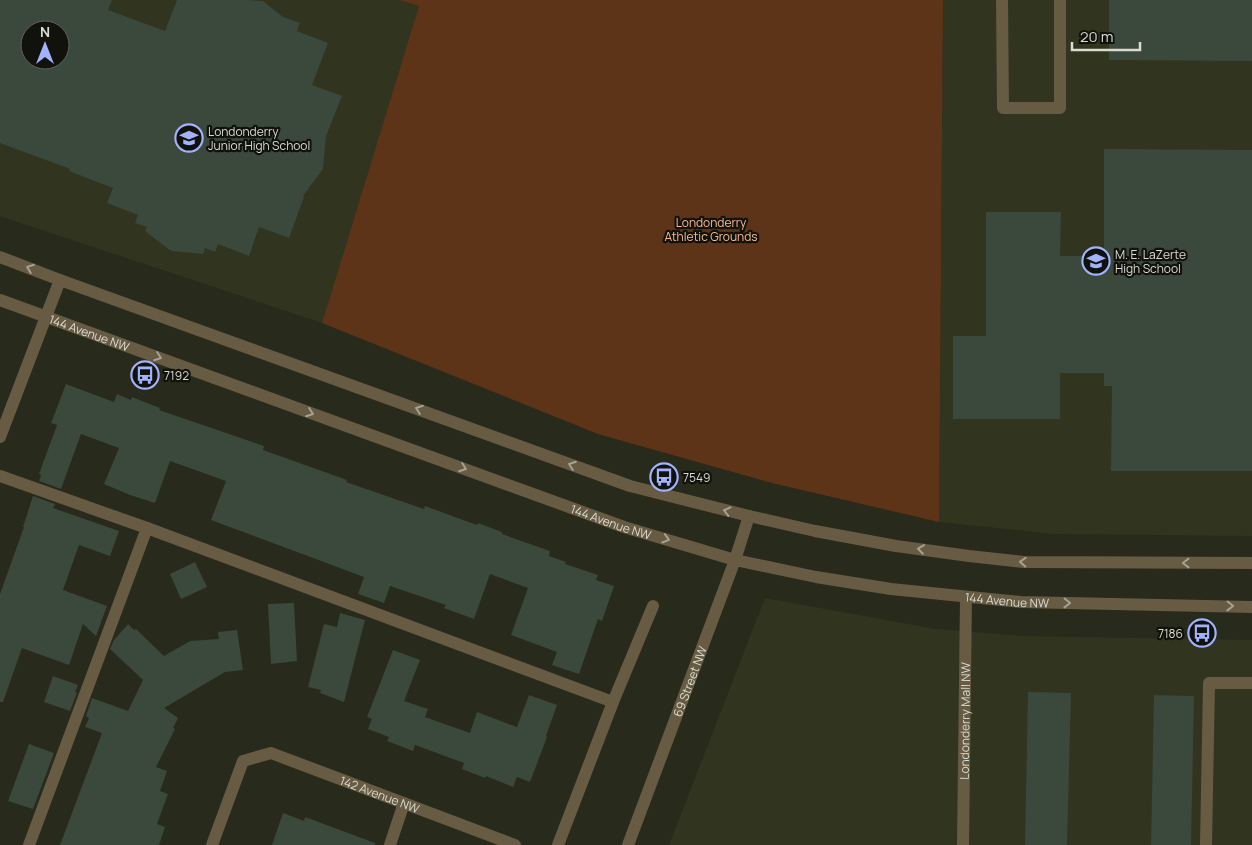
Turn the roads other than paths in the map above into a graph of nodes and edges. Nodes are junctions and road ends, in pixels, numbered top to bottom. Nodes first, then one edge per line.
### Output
1 (1002, 0) edge
2 (1060, 0) edge
3 (0, 257) edge
4 (60, 280) junction
5 (0, 300) edge
6 (46, 317) junction
7 (0, 437) edge
8 (0, 476) edge
9 (749, 516) junction
10 (147, 528) junction
11 (735, 560) junction
12 (1252, 563) edge
13 (966, 597) junction
14 (653, 606) dead end
15 (1252, 607) edge
16 (1252, 683) edge
17 (613, 702) junction
18 (404, 803) junction
19 (28, 845) edge
20 (212, 845) edge
21 (390, 845) edge
22 (515, 845) edge
23 (558, 845) edge
24 (628, 845) edge
25 (963, 845) edge
26 (1206, 845) edge

1 - 2 street
4 -> 3 street
4 - 6 street
9 -> 4 street
5 - 6 street, 144 Avenue NW
6 - 7 street
6 -> 11 street, 144 Avenue NW
8 - 10 street
9 - 11 street, 69 Street NW
12 -> 9 street
10 - 17 street
10 - 19 street
11 - 13 street, 144 Avenue NW
11 - 24 street, 69 Street NW
13 -> 15 street, 144 Avenue NW
13 - 25 street, Londonderry Mall NW
14 - 17 street
16 - 26 street
17 - 23 street
18 - 20 street, 142 Avenue NW
18 - 21 street
18 - 22 street, 142 Avenue NW

